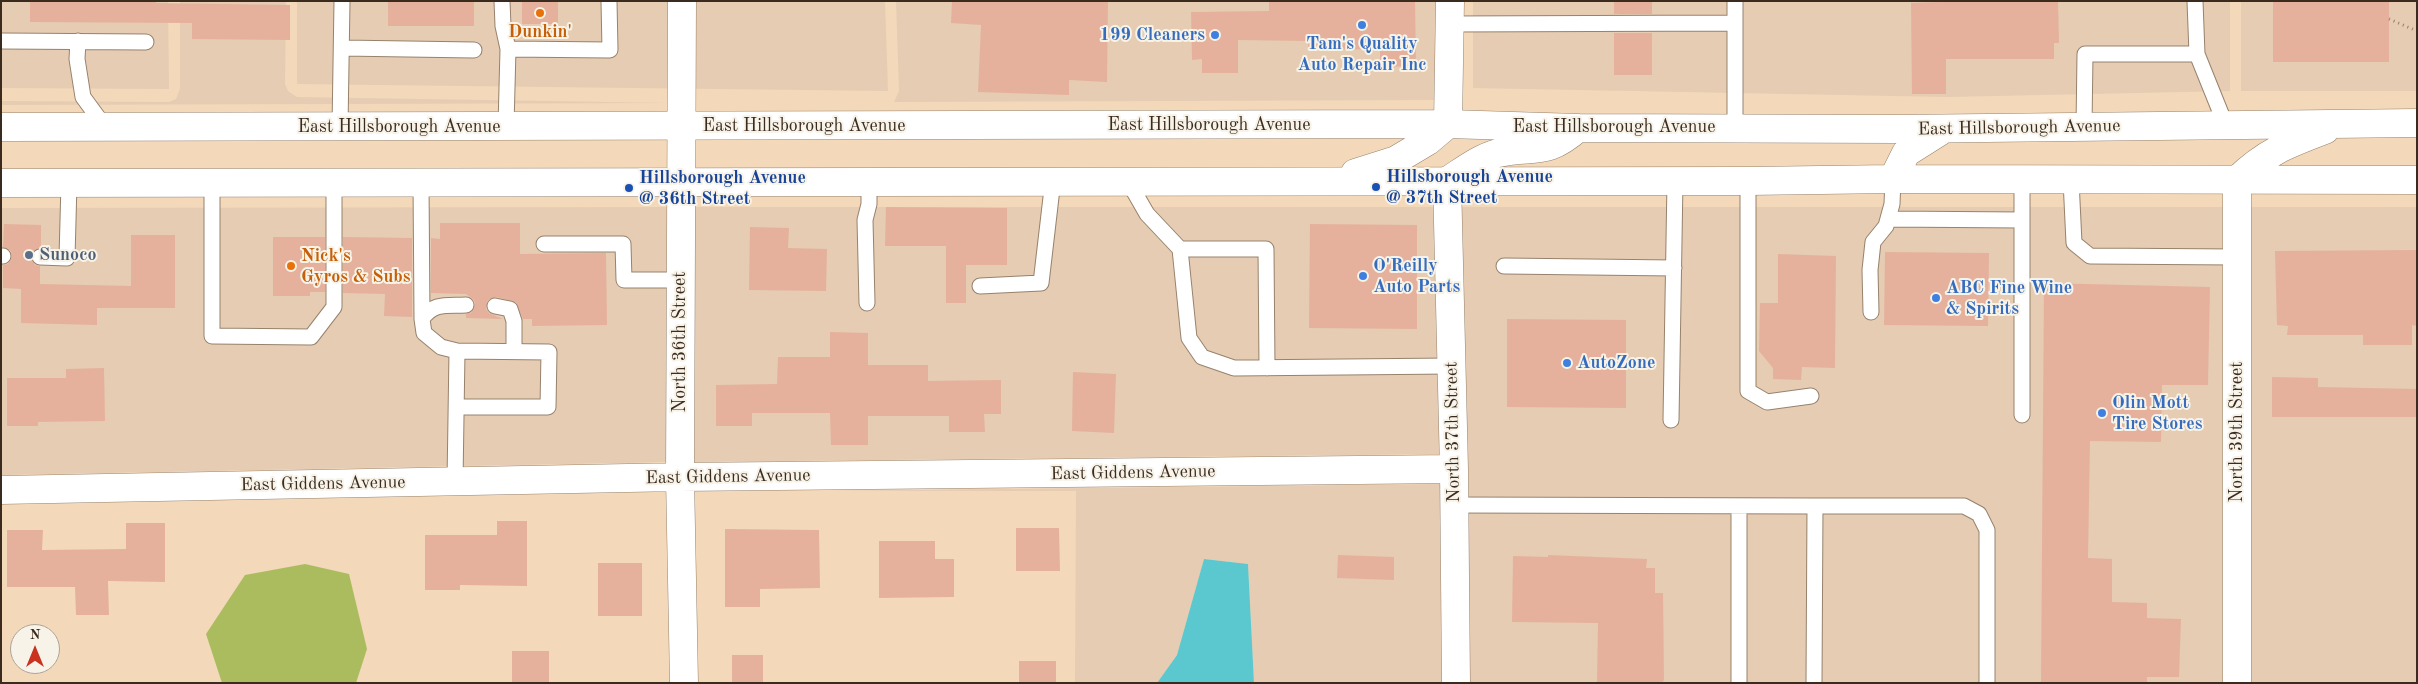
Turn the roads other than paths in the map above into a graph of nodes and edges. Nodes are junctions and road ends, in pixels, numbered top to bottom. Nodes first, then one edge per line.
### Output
1 (342, 1) edge
2 (502, 1) edge
3 (609, 1) edge
4 (682, 1) edge
5 (1735, 1) edge
6 (2195, 1) edge
7 (1450, 13) edge
8 (1735, 23) junction
9 (1, 40) edge
10 (78, 41) junction
11 (146, 42) dead end
12 (342, 48) junction
13 (508, 49) junction
14 (474, 50) dead end
15 (2197, 54) junction
16 (2221, 114) junction
17 (2343, 123) junction
18 (2417, 123) edge
19 (1448, 124) junction
20 (506, 126) junction
21 (682, 126) junction
22 (105, 127) junction
23 (340, 127) junction
24 (1735, 127) junction
25 (2084, 127) junction
26 (1, 128) edge
27 (1578, 128) junction
28 (1944, 128) junction
29 (1893, 179) junction
30 (2022, 179) junction
31 (869, 180) junction
32 (1053, 180) junction
33 (2071, 180) junction
34 (2237, 180) junction
35 (2417, 180) edge
36 (421, 181) junction
37 (682, 181) junction
38 (1128, 181) junction
39 (1330, 181) junction
40 (1447, 181) junction
41 (1675, 181) junction
42 (1748, 181) junction
43 (1, 182) edge
44 (69, 182) junction
45 (212, 182) junction
46 (334, 182) junction
47 (1888, 219) junction
48 (2022, 220) junction
49 (544, 244) dead end
50 (1180, 249) junction
51 (40, 256) dead end
52 (2237, 257) junction
53 (1504, 266) dead end
54 (1674, 268) junction
55 (681, 280) junction
56 (980, 286) dead end
57 (866, 303) dead end
58 (466, 305) dead end
59 (495, 306) dead end
60 (1871, 312) dead end
61 (422, 319) junction
62 (457, 351) junction
63 (514, 351) junction
64 (1452, 366) junction
65 (1267, 368) junction
66 (1810, 396) dead end
67 (457, 407) junction
68 (2022, 415) dead end
69 (1671, 420) dead end
70 (1454, 469) junction
71 (680, 477) junction
72 (455, 482) junction
73 (1, 490) edge
74 (1455, 505) junction
75 (1739, 506) junction
76 (1815, 506) junction
77 (684, 683) edge
78 (1456, 683) edge
79 (1739, 683) edge
80 (1814, 683) edge
81 (1987, 683) edge
82 (2237, 683) edge

1 - 12 lane
2 - 13 lane
3 - 13 lane
4 - 21 main road, North 36th Street
5 - 8 lane
6 - 15 lane
7 - 8 lane
7 - 19 main road
8 - 24 lane
9 - 10 lane
10 - 11 lane
10 - 22 lane
12 - 14 lane
12 - 23 lane
13 - 20 lane
15 - 16 lane
15 - 25 lane
16 - 17 main road, East Hillsborough Avenue
16 - 25 main road, East Hillsborough Avenue
17 - 18 main road, East Hillsborough Avenue
17 - 34 main road
19 - 21 main road, East Hillsborough Avenue
19 - 27 main road, East Hillsborough Avenue
19 - 39 main road
20 - 21 main road, East Hillsborough Avenue
20 - 23 main road, East Hillsborough Avenue
21 - 37 main road, North 36th Street
22 - 23 main road, East Hillsborough Avenue
22 - 26 main road, East Hillsborough Avenue
24 - 27 main road, East Hillsborough Avenue
24 - 28 main road, East Hillsborough Avenue
25 - 28 main road, East Hillsborough Avenue
27 - 40 main road
28 - 29 main road
29 - 30 main road
29 - 42 main road
29 - 47 lane
30 - 33 main road
30 - 48 lane
31 - 32 main road
31 - 37 main road
31 - 57 lane
32 - 38 main road
32 - 56 lane
33 - 34 main road
33 - 52 lane
34 - 35 main road
34 - 52 main road, North 39th Street
36 - 37 main road
36 - 46 main road
36 - 61 lane
37 - 55 main road, North 36th Street
38 - 39 main road
38 - 50 lane
39 - 40 main road
40 - 41 main road
40 - 64 main road, North 37th Street
41 - 42 main road
41 - 54 lane
42 - 66 lane
43 - 44 main road
44 - 45 main road
44 - 51 lane
45 - 46 main road
45 - 46 lane
47 - 48 lane
47 - 60 lane
48 - 68 lane
49 - 55 lane
50 - 65 lane
50 - 65 lane
52 - 82 main road, North 39th Street
53 - 54 lane
54 - 69 lane
55 - 71 main road, North 36th Street
58 - 61 lane
59 - 63 lane
61 - 62 lane
62 - 63 lane
62 - 67 lane
63 - 67 lane
64 - 65 lane
64 - 70 main road, North 37th Street
67 - 72 lane
70 - 71 main road, East Giddens Avenue
70 - 74 main road, North 37th Street
71 - 72 main road, East Giddens Avenue
71 - 77 main road, North 36th Street
72 - 73 main road, East Giddens Avenue
74 - 75 lane
74 - 78 main road, North 37th Street
75 - 76 lane
75 - 79 lane
76 - 80 lane
76 - 81 lane

